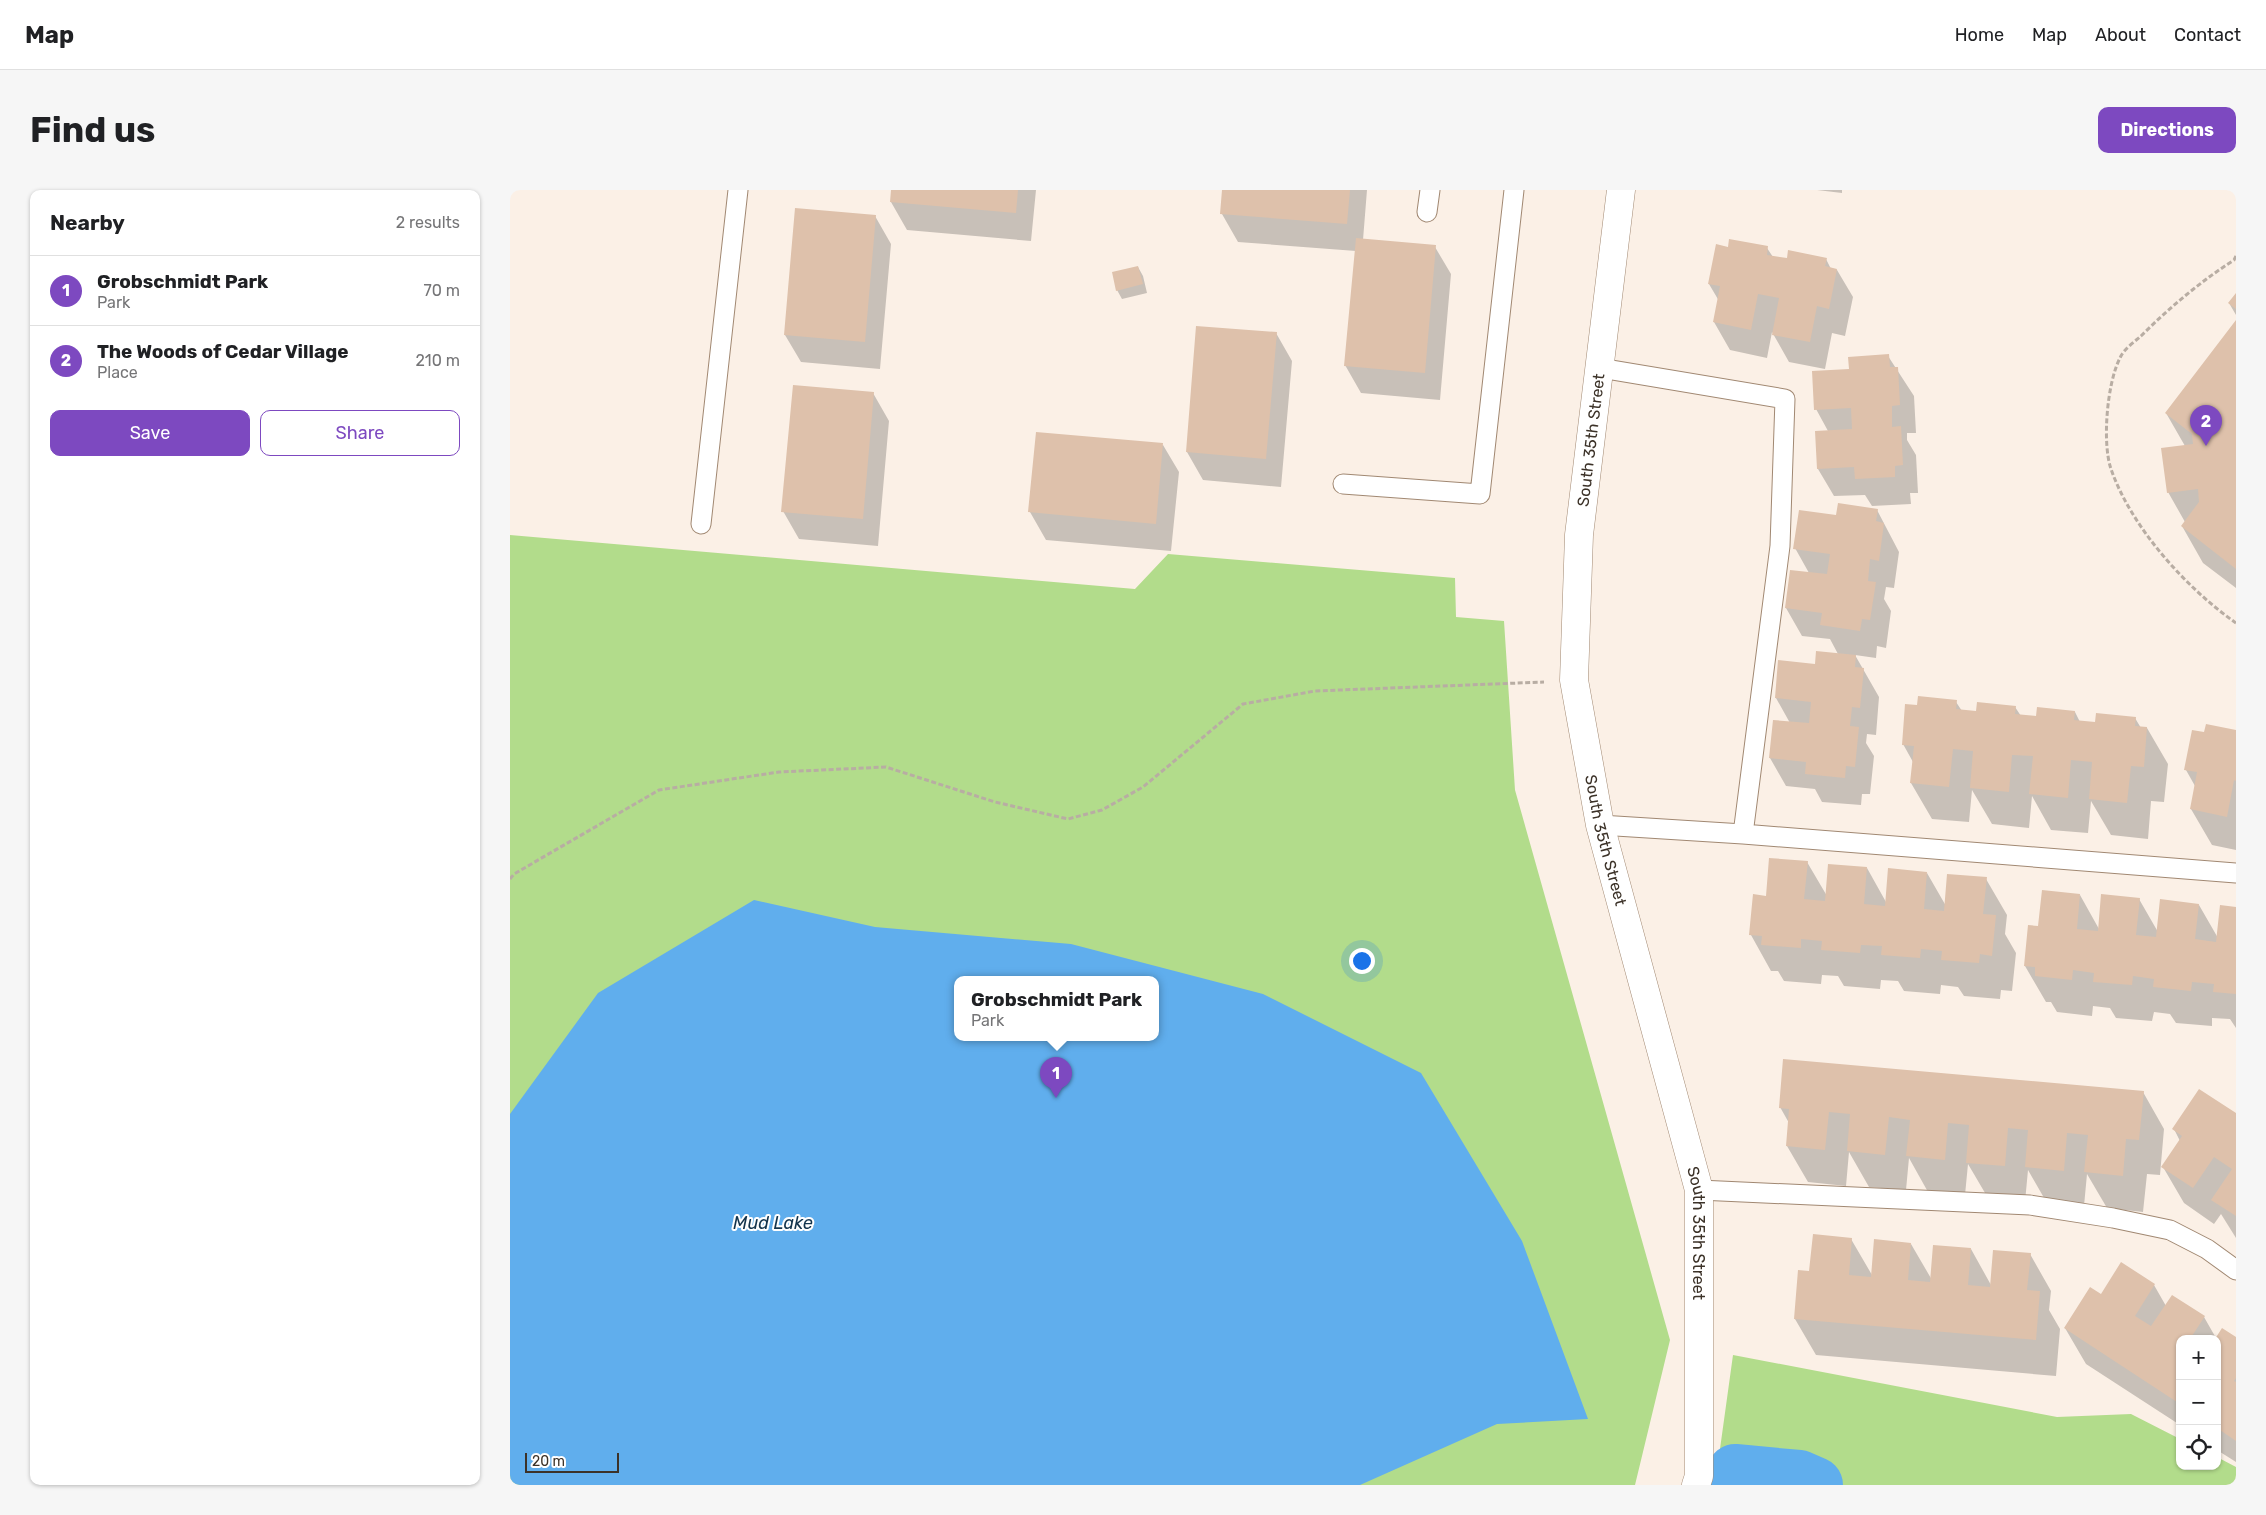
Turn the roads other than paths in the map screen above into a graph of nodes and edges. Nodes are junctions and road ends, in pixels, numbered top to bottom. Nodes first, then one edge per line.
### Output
1 (738, 190) edge
2 (1430, 190) edge
3 (1514, 190) edge
4 (1621, 190) edge
5 (1427, 212) dead end
6 (1600, 368) junction
7 (1343, 484) dead end
8 (701, 524) dead end
9 (1600, 825) junction
10 (1743, 834) junction
11 (2236, 873) edge
12 (1699, 1190) junction
13 (2236, 1270) edge
14 (1696, 1485) edge

1 - 8 lane
2 - 5 lane
3 - 7 lane
4 - 6 street, South 35th Street
6 - 9 street, South 35th Street
6 - 10 lane
9 - 10 lane
9 - 12 street, South 35th Street
10 - 11 lane
12 - 13 lane
12 - 14 street, South 35th Street

